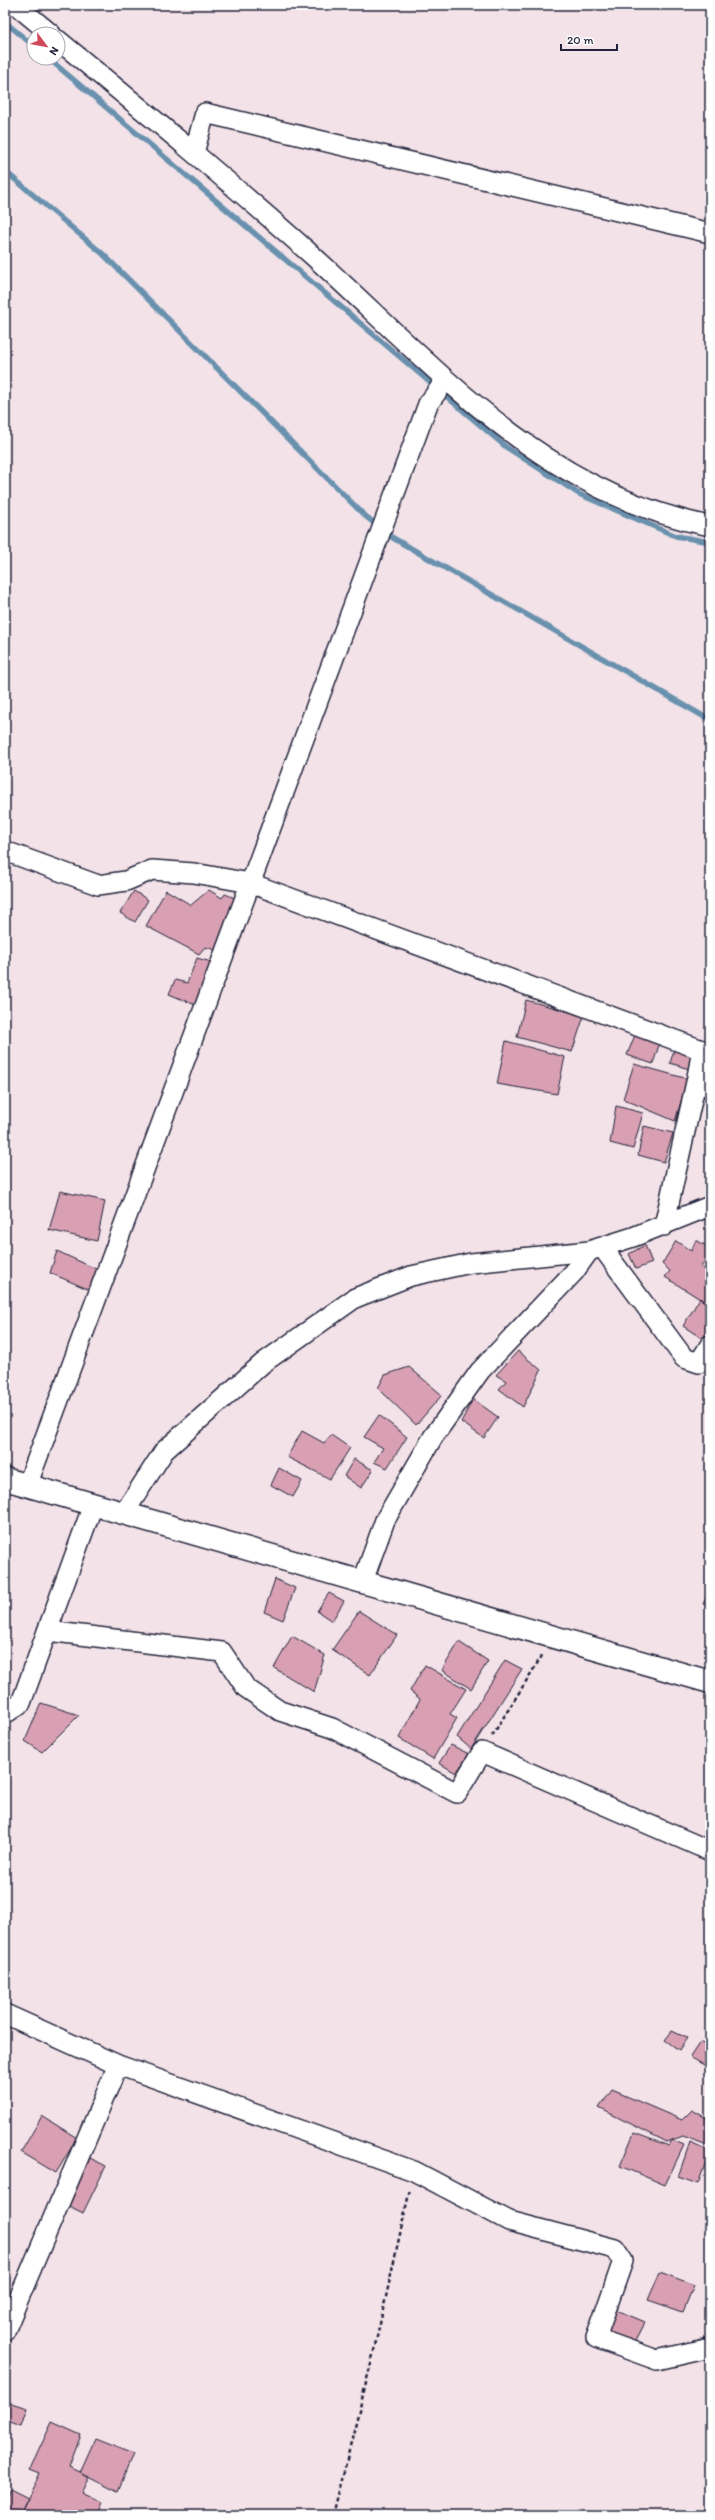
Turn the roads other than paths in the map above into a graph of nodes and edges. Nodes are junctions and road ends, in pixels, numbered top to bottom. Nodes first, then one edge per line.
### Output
1 (16, 5) edge
2 (41, 26) edge
3 (66, 47) edge
4 (194, 153) junction
5 (710, 233) edge
6 (445, 381) junction
7 (709, 521) edge
8 (5, 851) edge
9 (250, 883) junction
10 (703, 1084) edge
11 (710, 1206) edge
12 (664, 1226) junction
13 (595, 1249) junction
14 (710, 1345) edge
15 (5, 1479) edge
16 (27, 1486) junction
17 (93, 1505) junction
18 (124, 1513) junction
19 (363, 1581) junction
20 (47, 1631) junction
21 (710, 1682) edge
22 (5, 1714) edge
23 (710, 1851) edge
24 (5, 2014) edge
25 (118, 2065) junction
26 (5, 2331) edge
27 (710, 2348) edge

1 - 2 street
3 - 4 street
4 - 5 street
4 - 6 street
6 - 7 street
6 - 9 street
8 - 9 street
9 - 10 street
9 - 16 street
10 - 12 street
11 - 12 street
12 - 13 street
13 - 14 street
13 - 18 street
13 - 19 street
15 - 16 street
16 - 17 street
17 - 18 street
17 - 20 street
18 - 19 street
19 - 21 street
20 - 22 street
20 - 23 street
24 - 25 street
25 - 26 street
25 - 27 street

